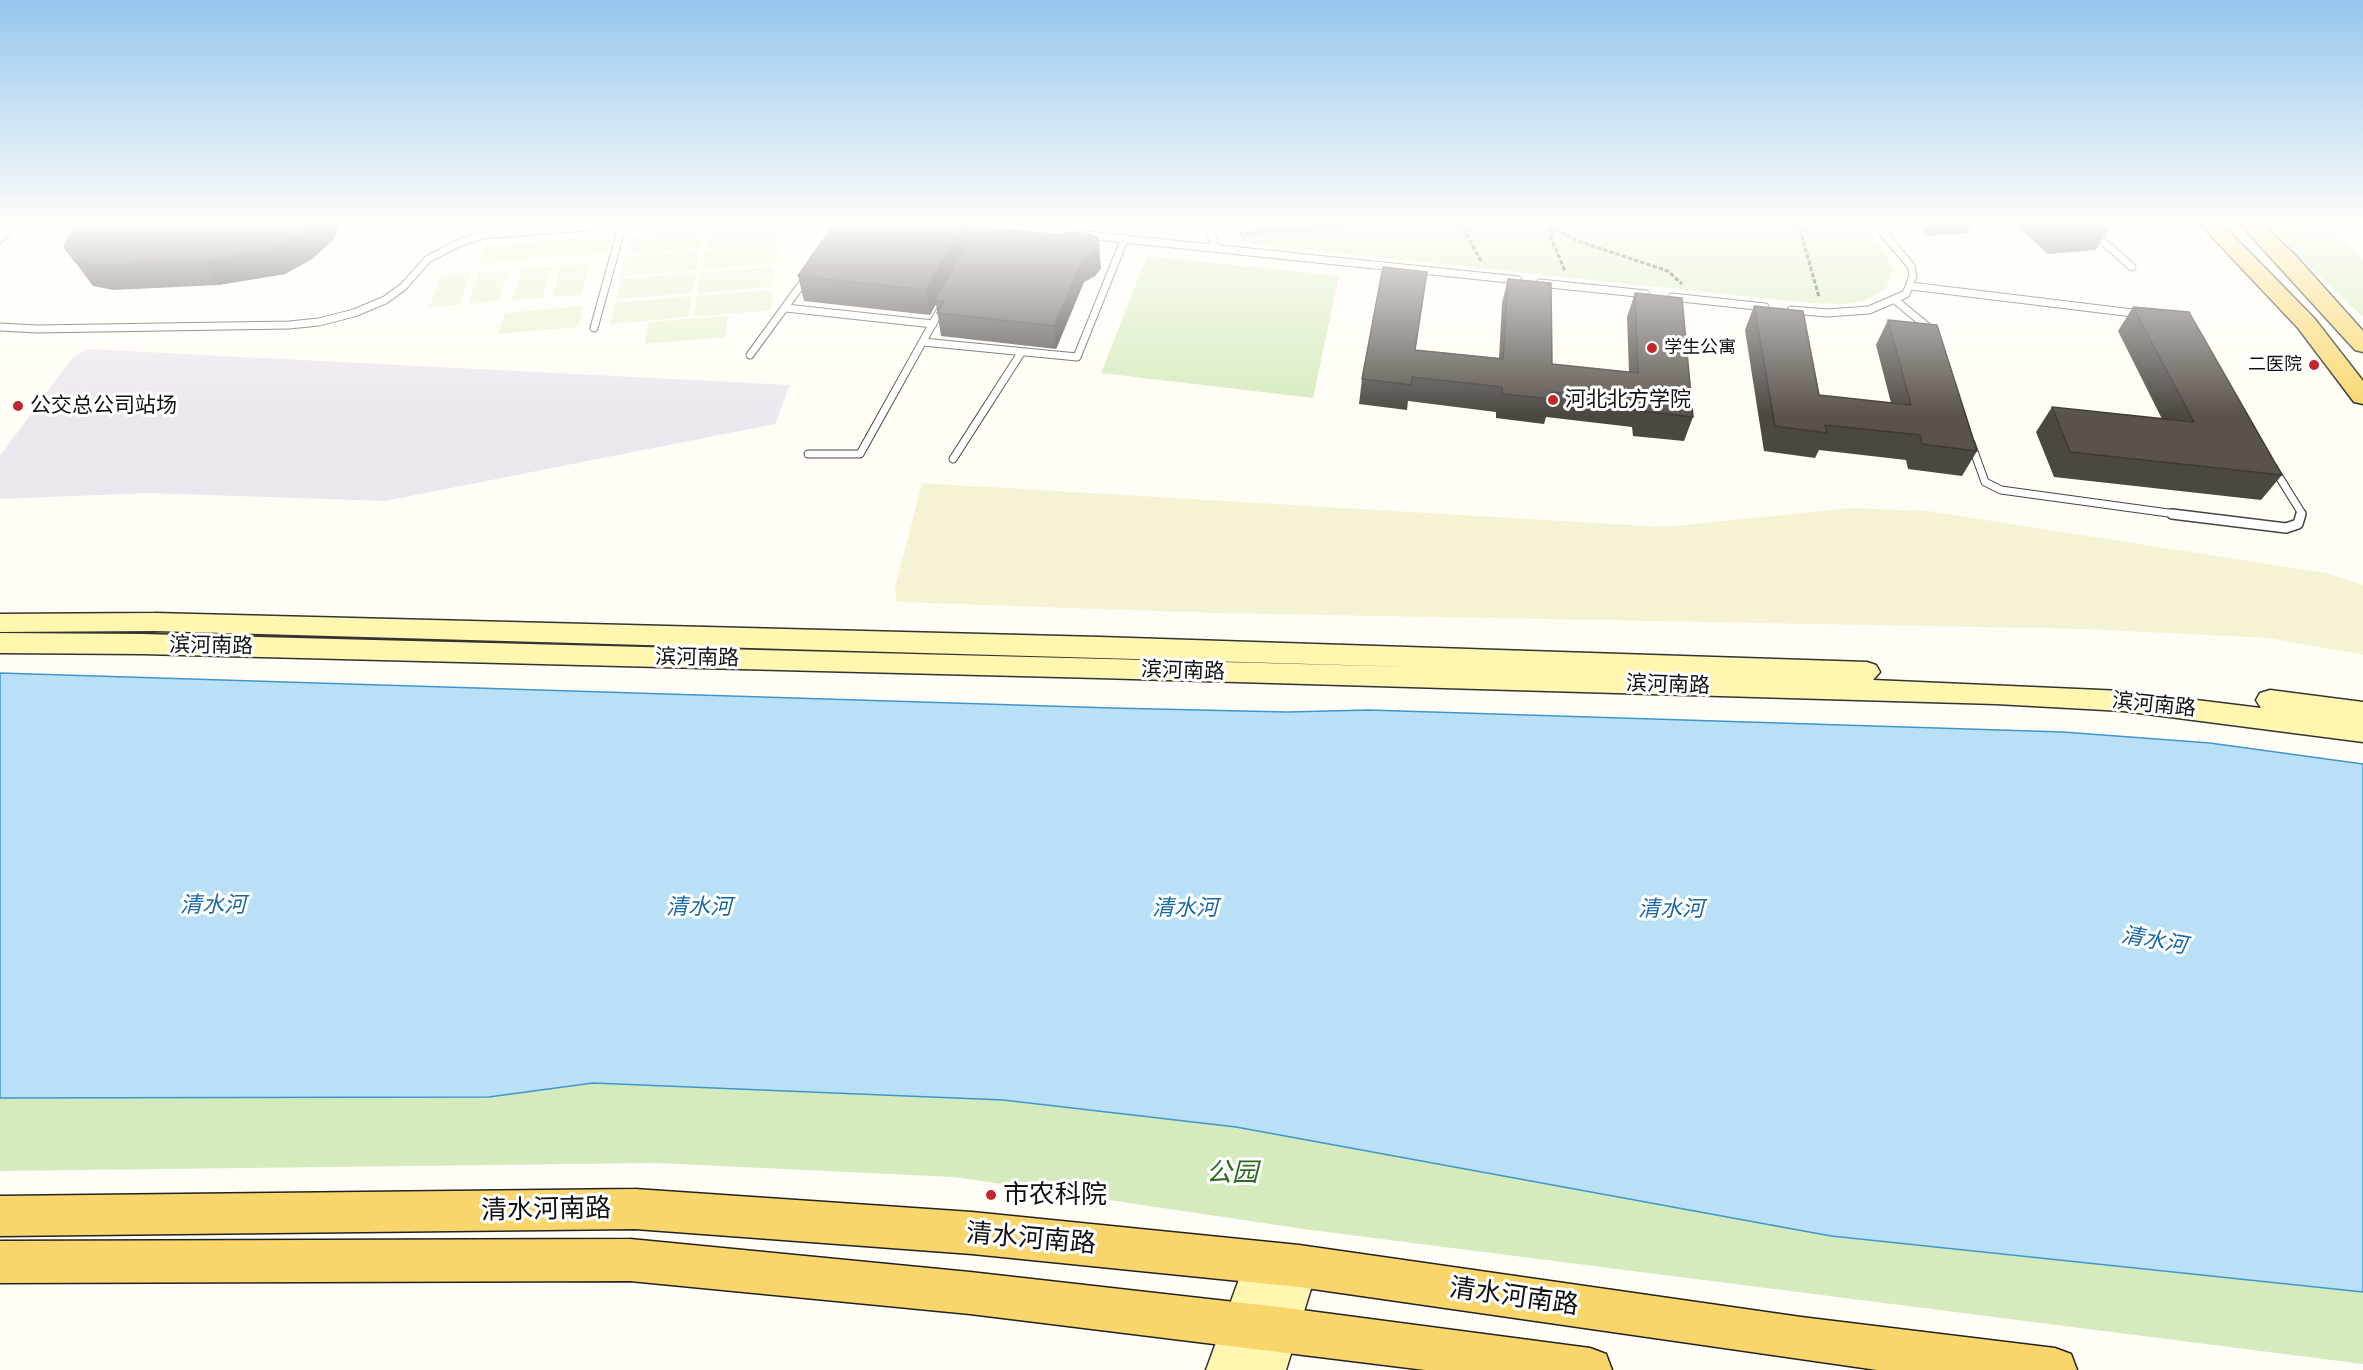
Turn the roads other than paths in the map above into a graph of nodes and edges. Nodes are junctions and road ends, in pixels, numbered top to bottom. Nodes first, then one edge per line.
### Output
1 (403, 287) edge
2 (605, 287) edge
3 (800, 287) edge
4 (1105, 287) edge
5 (1582, 287) edge
6 (1910, 287) edge
7 (1919, 287) edge
8 (2271, 287) edge
9 (2311, 287) edge
10 (949, 295) edge
11 (1654, 295) edge
12 (1665, 296) edge
13 (1895, 300) junction
14 (786, 308) junction
15 (1770, 308) edge
16 (1781, 309) edge
17 (2145, 314) edge
18 (933, 324) junction
19 (0, 327) edge
20 (594, 328) dead end
21 (1937, 340) edge
22 (923, 342) junction
23 (2363, 345) edge
24 (1021, 353) junction
25 (750, 356) dead end
26 (2363, 397) edge
27 (1966, 429) edge
28 (808, 454) dead end
29 (2265, 454) edge
30 (953, 459) dead end
31 (0, 623) edge
32 (0, 643) edge
33 (2363, 713) edge
34 (2363, 731) edge
35 (0, 1215) edge
36 (0, 1262) edge
37 (1281, 1264) junction
38 (1260, 1327) junction
39 (1226, 1370) edge
40 (1266, 1370) edge
41 (1590, 1370) edge
42 (2055, 1370) edge

1 - 19 lane
2 - 20 lane
3 - 14 lane
4 - 24 lane
5 - 11 lane
6 - 13 lane
7 - 17 lane
8 - 26 main road
9 - 23 main road
10 - 18 lane
12 - 15 lane
13 - 16 lane
13 - 21 lane
14 - 18 lane
14 - 25 lane
18 - 22 lane
22 - 24 lane
22 - 28 lane
24 - 30 lane
27 - 29 lane
31 - 33 main road, 滨河南路
32 - 34 main road, 滨河南路
35 - 37 main road, 清水河南路
36 - 38 main road
37 - 38 main road
37 - 42 main road, 清水河南路
38 - 39 main road
38 - 40 main road
38 - 41 main road

